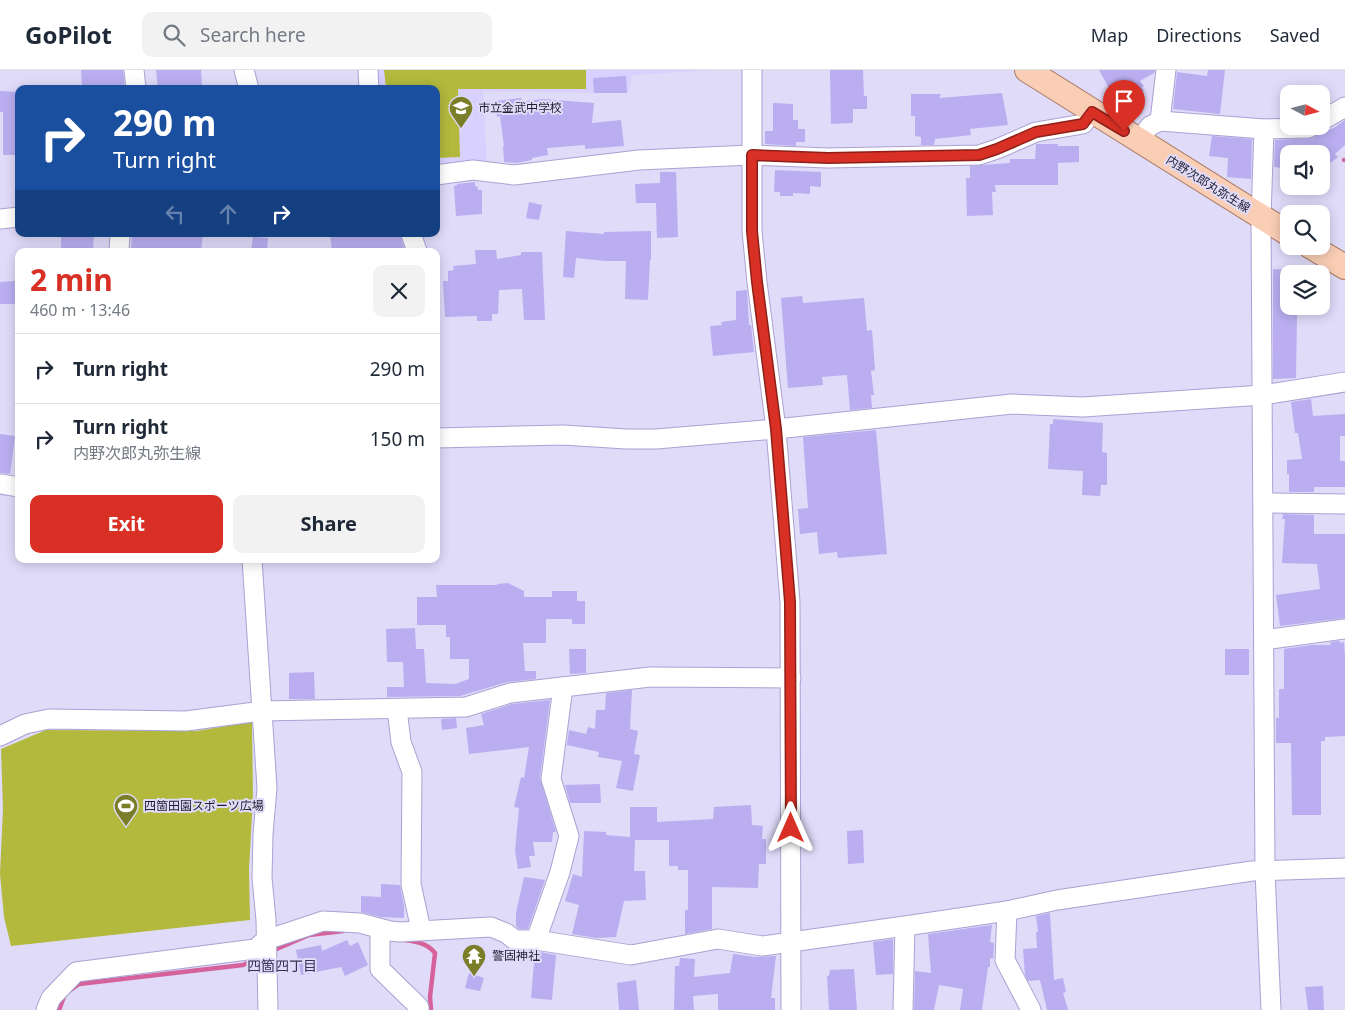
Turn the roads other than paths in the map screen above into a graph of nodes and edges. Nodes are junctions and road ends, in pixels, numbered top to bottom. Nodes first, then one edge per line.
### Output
1 (134, 70) edge
2 (244, 70) edge
3 (368, 70) edge
4 (752, 70) edge
5 (1027, 70) edge
6 (1166, 70) edge
7 (136, 85) edge
8 (248, 85) edge
9 (369, 85) edge
10 (1345, 107) edge
11 (1092, 112) junction
12 (1330, 116) edge
13 (1160, 121) junction
14 (1264, 129) junction
15 (1280, 129) edge
16 (1139, 140) junction
17 (752, 155) junction
18 (440, 174) edge
19 (15, 217) edge
20 (1261, 218) junction
21 (0, 219) edge
22 (1280, 229) edge
23 (1324, 255) edge
24 (1345, 268) edge
25 (1345, 382) edge
26 (1263, 395) junction
27 (776, 429) junction
28 (440, 438) edge
29 (0, 484) edge
30 (15, 486) edge
31 (1262, 503) junction
32 (1345, 504) edge
33 (252, 563) edge
34 (1345, 629) edge
35 (1264, 640) junction
36 (791, 678) junction
37 (564, 687) junction
38 (397, 709) junction
39 (262, 711) junction
40 (0, 736) edge
41 (1345, 868) edge
42 (1265, 871) junction
43 (1007, 911) junction
44 (904, 926) junction
45 (380, 928) junction
46 (421, 930) junction
47 (536, 940) junction
48 (792, 941) junction
49 (267, 950) junction
50 (46, 1010) edge
51 (268, 1010) edge
52 (419, 1010) edge
53 (791, 1010) edge
54 (903, 1010) edge
55 (1031, 1010) edge
56 (1271, 1010) edge

1 - 7 street
2 - 8 street
3 - 9 street
4 - 17 street
5 - 11 main road, 内野次郎丸弥生線
6 - 13 street
10 - 12 street
11 - 16 main road, 内野次郎丸弥生線
11 - 17 street
13 - 14 street
13 - 16 street
14 - 15 street
14 - 20 street
16 - 20 main road, 内野次郎丸弥生線
17 - 18 street
17 - 27 street
19 - 21 street
20 - 22 main road, 内野次郎丸弥生線
20 - 26 street
23 - 24 main road
25 - 26 street
26 - 27 street
26 - 31 street
27 - 28 street
27 - 36 street
29 - 30 street
31 - 32 street
31 - 35 street
33 - 39 street
34 - 35 street
35 - 42 street
36 - 37 street
36 - 48 street
37 - 38 street
37 - 47 street
38 - 39 street
38 - 46 street
39 - 40 street
39 - 49 street
41 - 42 street
42 - 43 street
42 - 56 street
43 - 44 street
43 - 55 street
44 - 48 street
44 - 54 street
45 - 46 street
45 - 49 street
45 - 52 street
46 - 47 street
47 - 48 street
48 - 53 street
49 - 50 street
49 - 51 street

